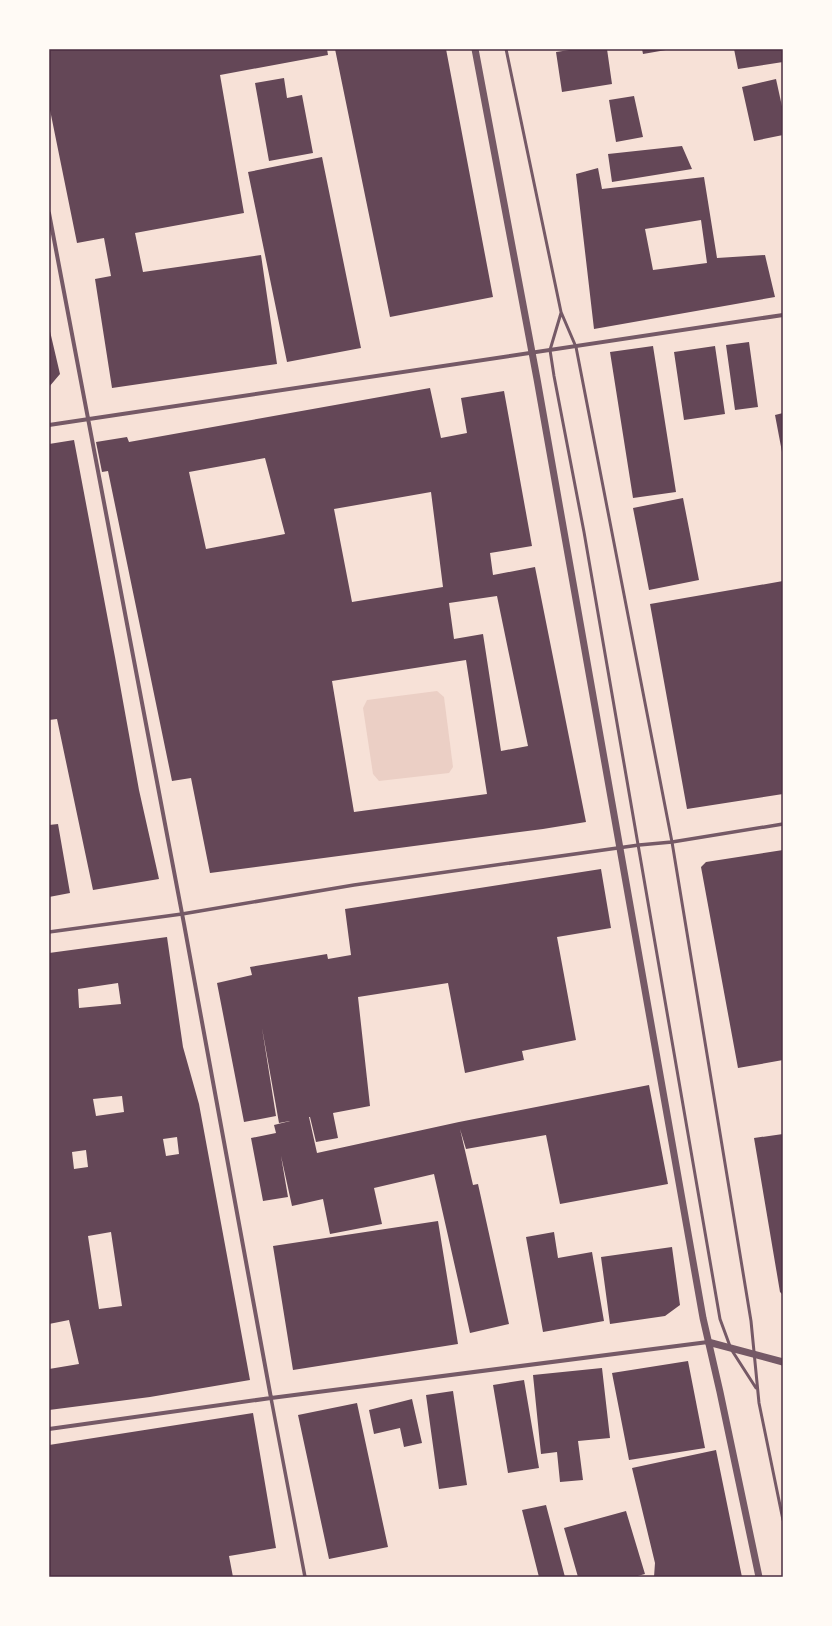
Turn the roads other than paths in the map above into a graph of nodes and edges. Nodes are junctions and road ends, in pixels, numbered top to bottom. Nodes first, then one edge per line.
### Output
1 (475, 49) edge
2 (506, 49) edge
3 (49, 216) edge
4 (51, 226) edge
5 (51, 235) edge
6 (561, 312) junction
7 (783, 315) edge
8 (576, 347) junction
9 (550, 350) junction
10 (532, 353) junction
11 (89, 419) junction
12 (49, 425) edge
13 (783, 824) edge
14 (672, 842) junction
15 (639, 845) junction
16 (620, 848) junction
17 (182, 914) junction
18 (49, 932) edge
19 (708, 1342) junction
20 (731, 1349) junction
21 (755, 1356) junction
22 (783, 1362) edge
23 (757, 1389) junction
24 (271, 1398) junction
25 (49, 1429) edge
26 (783, 1520) edge
27 (305, 1577) edge
28 (759, 1577) edge

1 - 10 street
2 - 6 lane
3 - 4 street
4 - 5 street
5 - 11 street
6 - 8 lane
6 - 9 lane
7 - 8 street
8 - 9 street
8 - 14 lane
9 - 10 street
9 - 15 lane
10 - 11 street
10 - 16 street
11 - 12 street
11 - 17 street
13 - 14 street
14 - 15 street
14 - 21 lane
15 - 16 street
15 - 20 lane
16 - 17 street
16 - 19 street
17 - 18 street
17 - 24 street
19 - 20 street
19 - 24 street
19 - 28 street
20 - 21 street
20 - 23 lane
21 - 22 street
21 - 23 lane
23 - 26 lane
24 - 25 street
24 - 27 street

